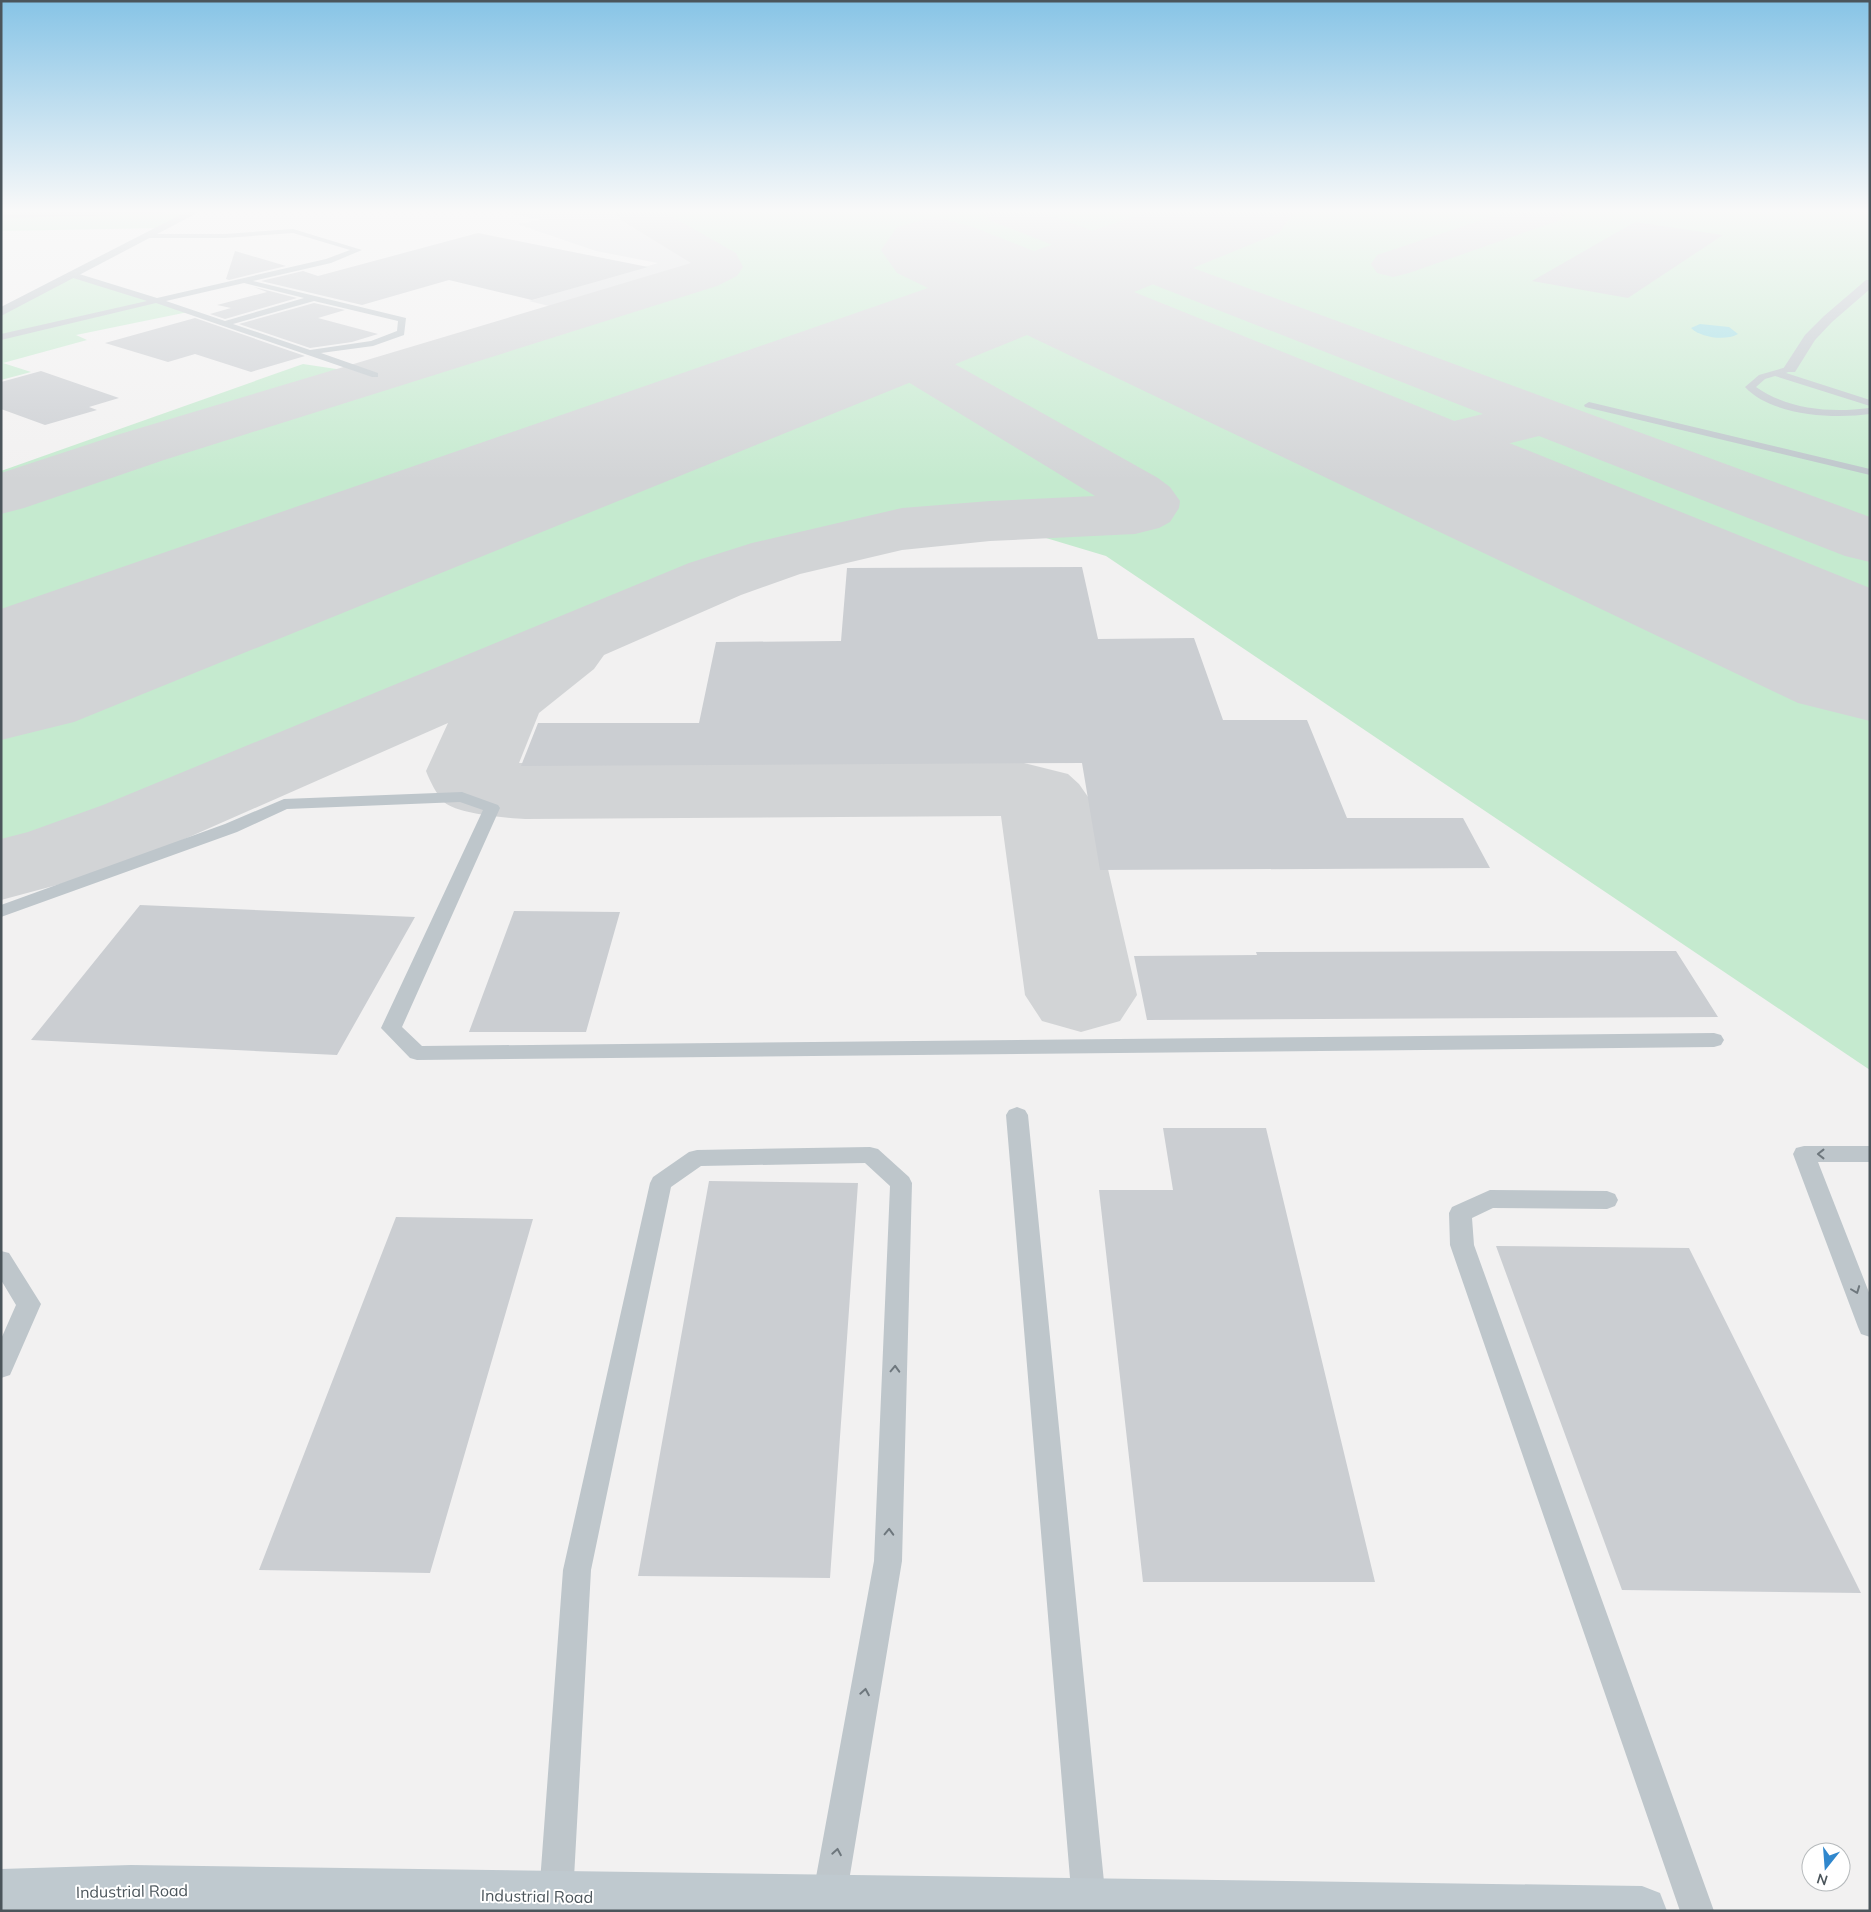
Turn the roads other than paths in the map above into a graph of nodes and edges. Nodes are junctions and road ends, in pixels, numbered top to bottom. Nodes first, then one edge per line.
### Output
1 (23, 301) edge
2 (156, 301) edge
3 (157, 301) edge
4 (304, 301) edge
5 (328, 301) edge
6 (1849, 301) edge
7 (1, 312) edge
8 (224, 324) junction
9 (1, 337) edge
10 (308, 353) junction
11 (1790, 369) joint
12 (1774, 373) junction
13 (375, 375) dead end
14 (1870, 403) edge
15 (1589, 405) dead end
16 (1870, 411) edge
17 (1870, 472) edge
18 (1, 910) edge
19 (1714, 1040) dead end
20 (1016, 1115) dead end
21 (1870, 1154) edge
22 (1607, 1200) dead end
23 (1, 1260) edge
24 (1870, 1326) edge
25 (1, 1367) edge
26 (1, 1894) edge
27 (556, 1896) junction
28 (829, 1900) junction
29 (1089, 1902) junction
30 (977, 1906) edge
31 (1642, 1911) edge
32 (1697, 1911) edge

1 - 7 street
2 - 9 lane
3 - 8 lane
4 - 8 lane
5 - 10 lane
6 - 11 street
8 - 10 lane
10 - 13 lane
11 - 12 lane
12 - 14 lane
12 - 16 lane
15 - 17 lane
18 - 19 lane
20 - 29 lane
21 -> 24 lane
22 - 32 lane
23 - 25 lane
26 - 27 street, Industrial Road
27 - 28 street, Industrial Road
28 -> 27 lane
28 - 30 street, Industrial Road
29 - 30 street, Industrial Road
29 - 31 street, Industrial Road

